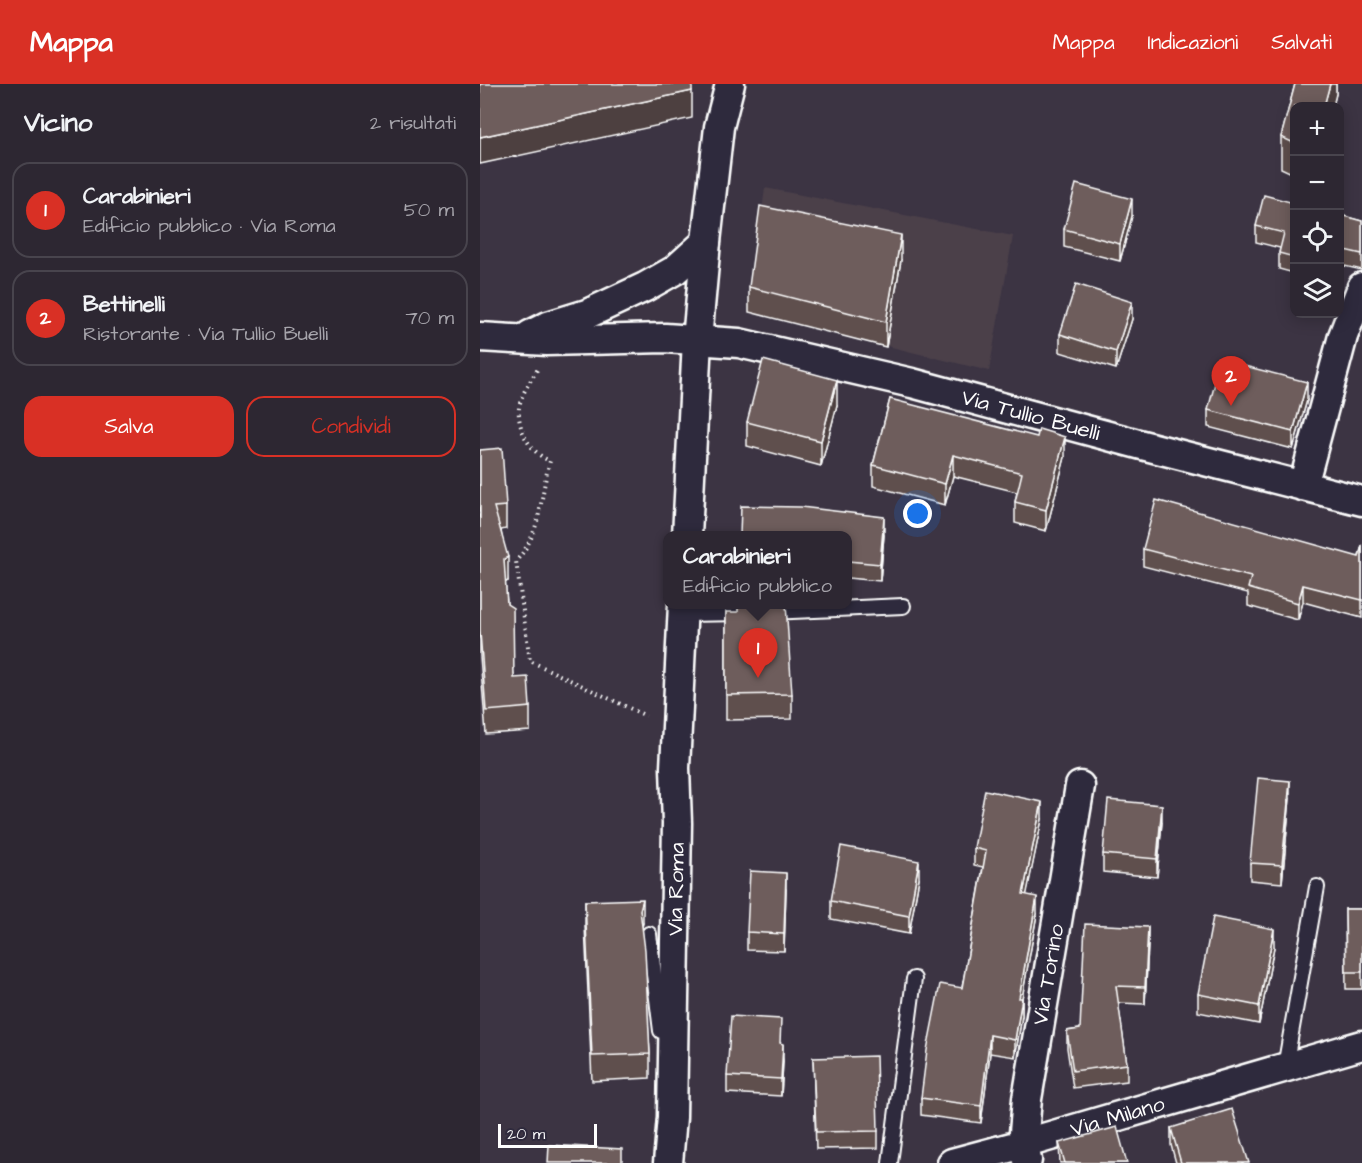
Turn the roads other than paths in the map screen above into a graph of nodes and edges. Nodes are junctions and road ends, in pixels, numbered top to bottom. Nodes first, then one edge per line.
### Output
1 (730, 84) edge
2 (706, 242) junction
3 (1362, 287) edge
4 (480, 337) edge
5 (524, 338) junction
6 (697, 340) junction
7 (1303, 486) junction
8 (1362, 501) edge
9 (687, 531) edge
10 (903, 606) dead end
11 (852, 608) edge
12 (683, 609) edge
13 (832, 609) edge
14 (1080, 786) dead end
15 (1317, 887) dead end
16 (649, 934) dead end
17 (914, 979) dead end
18 (1362, 1045) edge
19 (1285, 1067) junction
20 (672, 1117) junction
21 (1025, 1154) edge
22 (668, 1163) edge
23 (890, 1163) edge
24 (952, 1163) edge

1 - 2 street
2 - 5 street
2 - 6 street
3 - 7 street
4 - 5 street, Via Tullio Buelli
5 - 6 street, Via Tullio Buelli
6 - 7 street, Via Tullio Buelli
6 - 9 street
7 - 8 street, Via Tullio Buelli
10 - 11 lane
12 - 13 lane
12 - 20 street, Via Roma
14 - 21 street, Via Torino
15 - 19 lane
16 - 20 lane
17 - 23 lane
18 - 19 street, Via Milano
19 - 21 street, Via Milano
20 - 22 street, Via Roma
21 - 24 street, Via Milano

